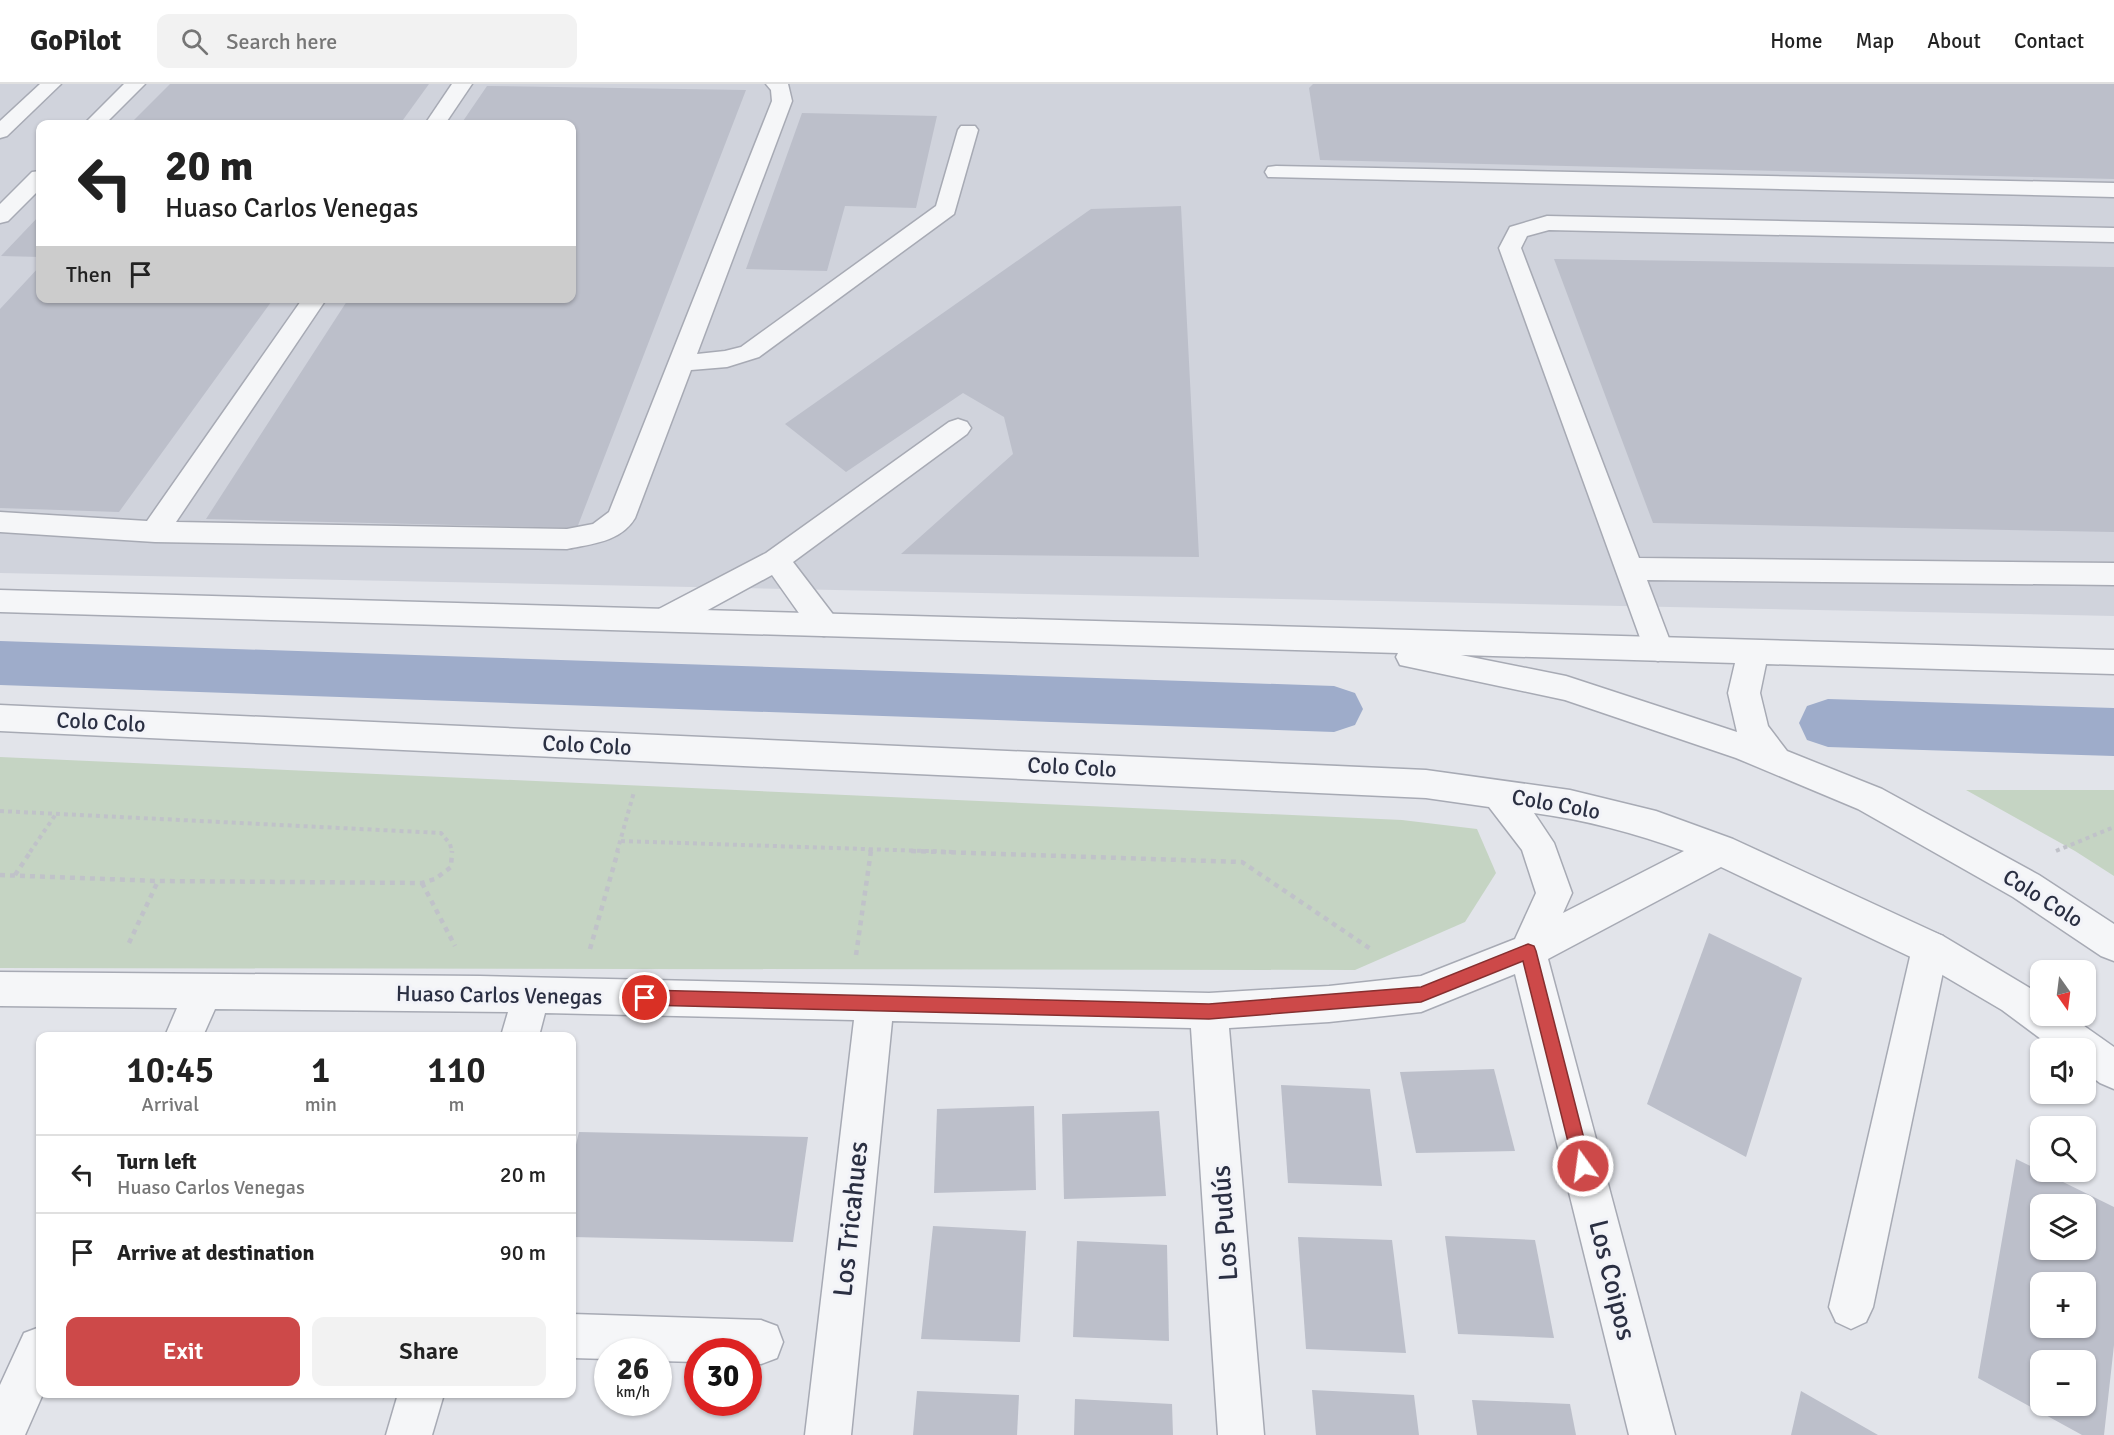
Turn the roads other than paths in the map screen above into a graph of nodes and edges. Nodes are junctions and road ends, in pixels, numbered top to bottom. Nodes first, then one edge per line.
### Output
1 (51, 84) edge
2 (135, 84) edge
3 (462, 84) edge
4 (776, 84) edge
5 (98, 120) edge
6 (438, 120) edge
7 (968, 130) dead end
8 (0, 132) edge
9 (1276, 172) dead end
10 (36, 181) edge
11 (2114, 190) edge
12 (0, 216) edge
13 (2114, 234) edge
14 (312, 303) edge
15 (681, 363) junction
16 (958, 428) dead end
17 (0, 522) edge
18 (155, 531) junction
19 (776, 560) junction
20 (1629, 569) junction
21 (2114, 574) edge
22 (0, 601) edge
23 (664, 620) junction
24 (824, 625) junction
25 (1318, 639) junction
26 (1658, 648) junction
27 (1753, 651) junction
28 (2114, 662) edge
29 (0, 718) edge
30 (1776, 760) junction
31 (1498, 793) junction
32 (1721, 850) junction
33 (2114, 944) edge
34 (1930, 948) junction
35 (1528, 951) junction
36 (0, 988) edge
37 (205, 990) junction
38 (531, 996) junction
39 (862, 1002) junction
40 (1209, 1011) junction
41 (186, 1032) edge
42 (521, 1032) edge
43 (2070, 1038) edge
44 (2096, 1057) edge
45 (2114, 1070) edge
46 (1851, 1307) dead end
47 (576, 1336) edge
48 (684, 1340) edge
49 (36, 1358) edge
50 (420, 1398) edge
51 (1, 1435) edge
52 (409, 1435) edge
53 (828, 1435) edge
54 (1241, 1435) edge
55 (1652, 1435) edge

1 - 8 street
2 - 5 street
3 - 6 street
4 - 15 street
7 - 15 street
9 - 11 street
10 - 12 street
13 - 20 street
14 - 18 street
15 - 18 street
16 - 19 street
17 - 18 street
19 - 23 street
19 - 24 street
20 - 21 street
20 - 26 street
22 - 23 street, Colo Colo
23 - 24 street, Colo Colo
24 - 25 street, Colo Colo
25 - 26 street, Colo Colo
25 - 30 street, Colo Colo
26 - 27 street, Colo Colo
27 - 28 street, Colo Colo
27 - 30 street, Colo Colo
29 - 31 street, Colo Colo
30 - 33 street, Colo Colo
31 - 32 street, Colo Colo
31 - 35 street
32 - 34 street, Colo Colo
32 - 35 street, Huaso Carlos Venegas
34 - 43 street, Colo Colo
34 - 46 street
35 - 40 street, Huaso Carlos Venegas
35 - 55 street, Los Coipos
36 - 37 street, Huaso Carlos Venegas
37 - 38 street, Huaso Carlos Venegas
37 - 41 street
38 - 39 street, Huaso Carlos Venegas
38 - 42 street
39 - 40 street, Huaso Carlos Venegas
39 - 53 street, Los Tricahues
40 - 54 street, Los Pudús
44 - 45 street, Colo Colo
47 - 48 street
49 - 51 street
50 - 52 street

